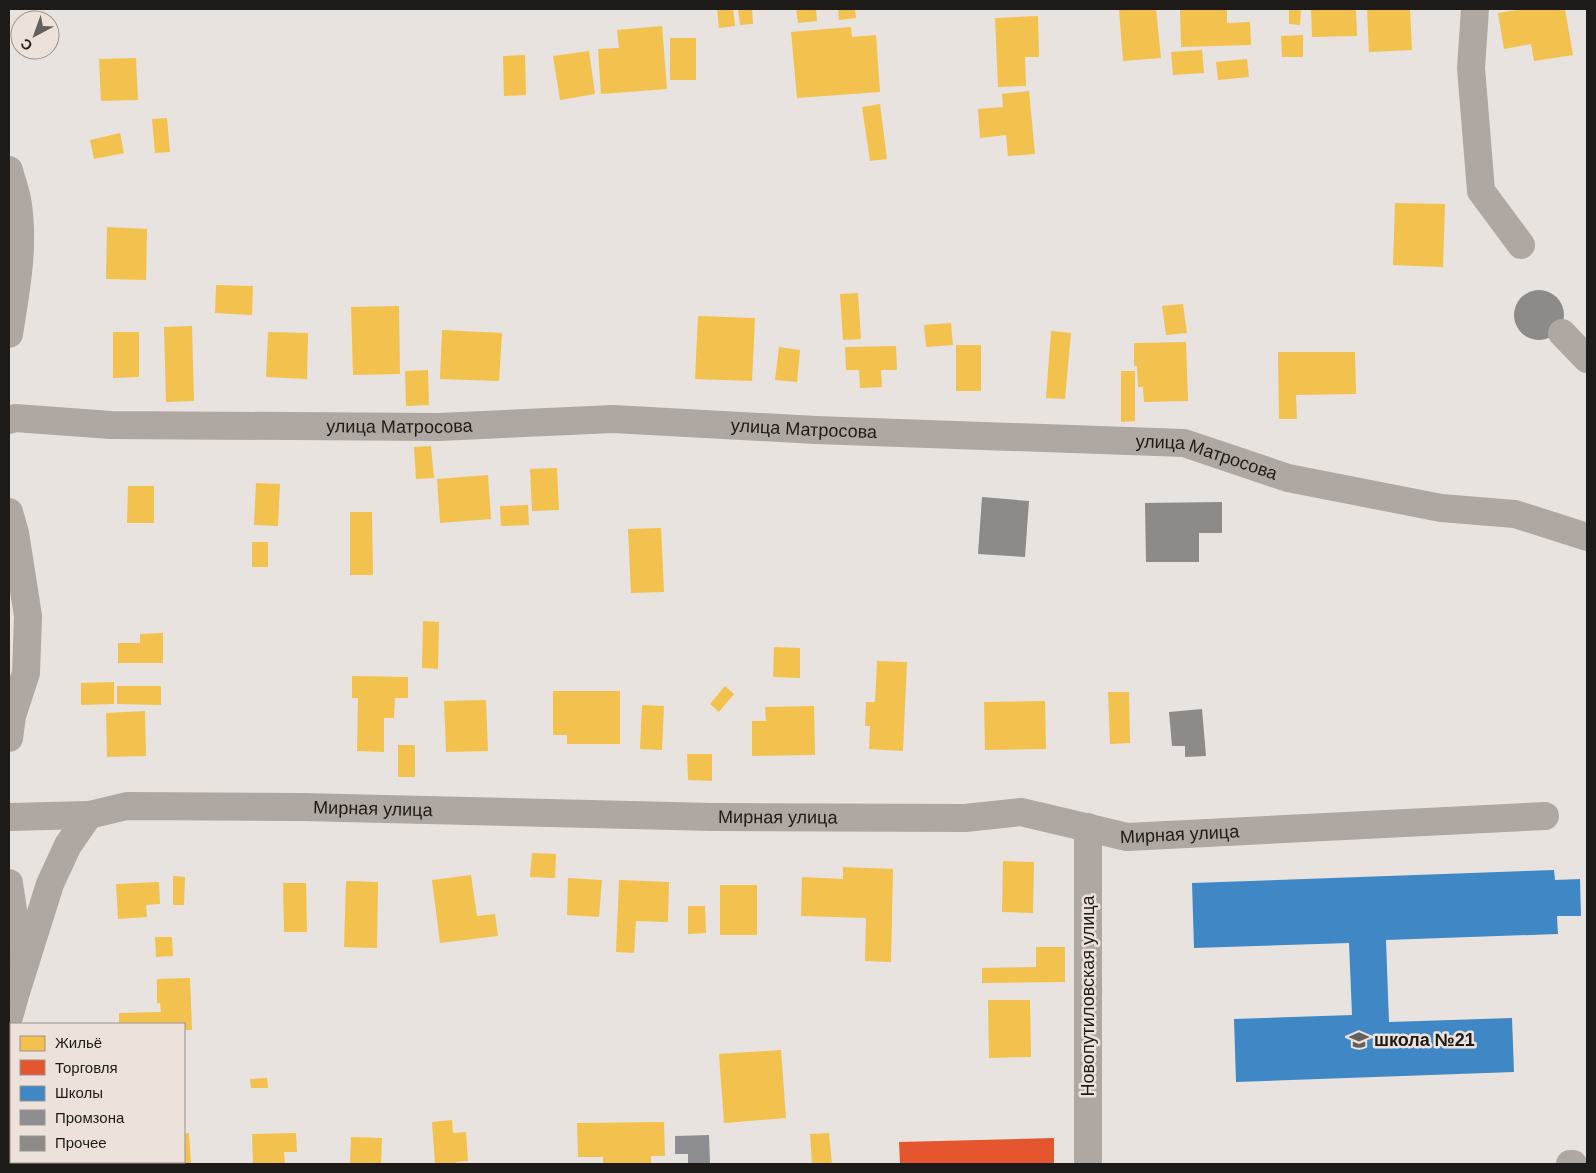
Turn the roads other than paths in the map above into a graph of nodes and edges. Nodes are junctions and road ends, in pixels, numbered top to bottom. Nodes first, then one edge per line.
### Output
1 (1475, 9) edge
2 (9, 170) edge
3 (1521, 245) dead end
4 (1562, 333) dead end
5 (9, 334) edge
6 (1587, 359) edge
7 (9, 420) edge
8 (9, 512) edge
9 (1587, 537) edge
10 (9, 738) edge
11 (89, 815) junction
12 (9, 816) edge
13 (1545, 816) dead end
14 (1088, 827) junction
15 (9, 883) edge
16 (13, 1005) edge
17 (1088, 1164) edge

1 - 3 street
2 - 5 street
4 - 6 street
7 - 9 street, улица Матросова
8 - 10 street
11 - 12 street, Мирная улица
11 - 14 street, Мирная улица
11 - 16 street
13 - 14 street, Мирная улица
14 - 17 street, Новопутиловская улица
15 - 16 street

